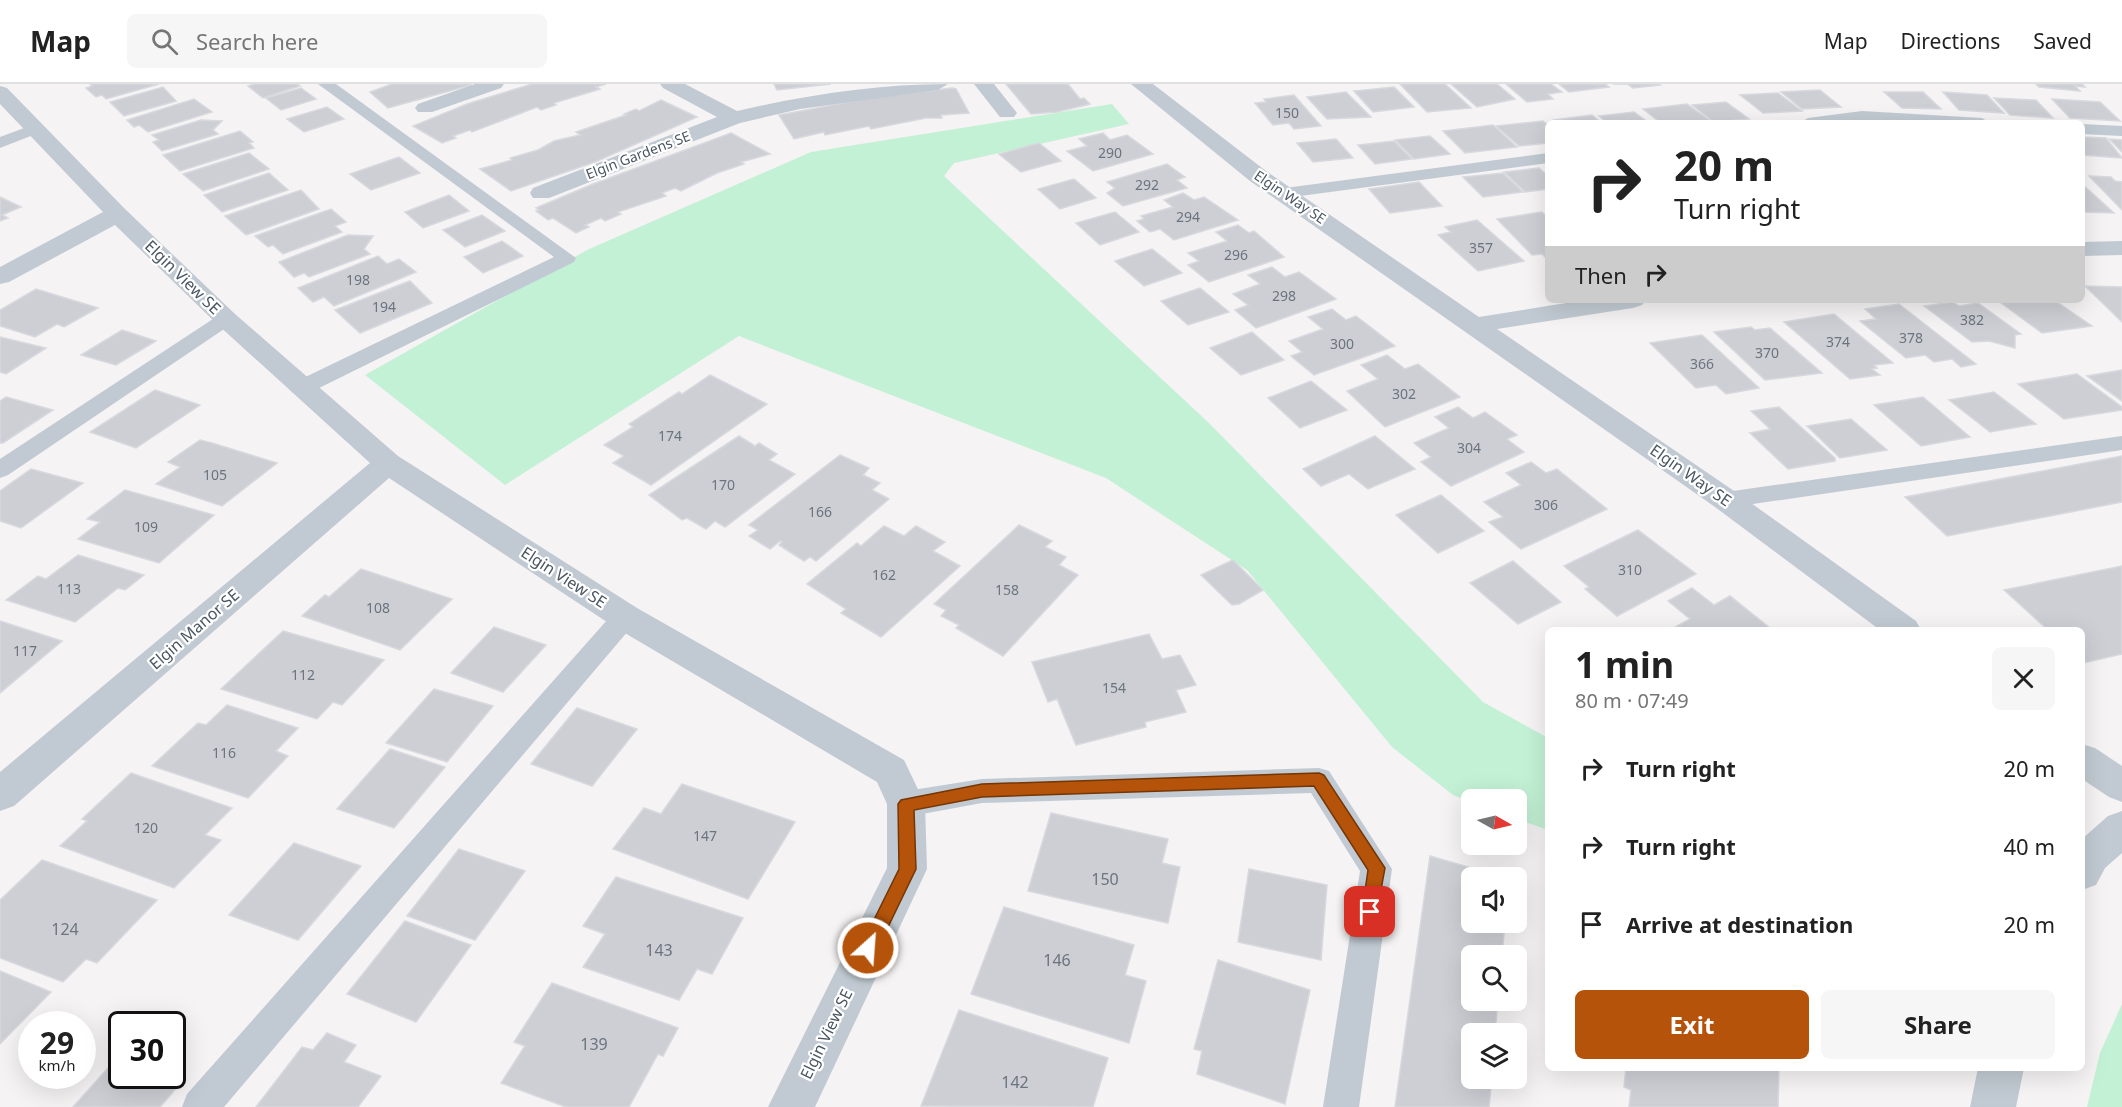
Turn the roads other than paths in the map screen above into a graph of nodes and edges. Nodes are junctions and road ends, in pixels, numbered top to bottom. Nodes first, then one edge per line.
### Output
1 (326, 84) edge
2 (494, 84) edge
3 (670, 84) edge
4 (938, 84) edge
5 (984, 84) edge
6 (1177, 84) edge
7 (1143, 86) edge
8 (0, 92) edge
9 (425, 108) dead end
10 (1007, 113) dead end
11 (734, 118) junction
12 (1831, 120) edge
13 (1931, 120) edge
14 (35, 129) junction
15 (2085, 129) edge
16 (2122, 131) edge
17 (0, 143) edge
18 (1545, 158) edge
19 (541, 193) dead end
20 (1285, 193) junction
21 (117, 214) junction
22 (2122, 248) edge
23 (2085, 249) edge
24 (0, 277) edge
25 (1614, 303) edge
26 (226, 319) junction
27 (1474, 325) junction
28 (301, 388) junction
29 (2122, 443) edge
30 (388, 463) junction
31 (0, 470) edge
32 (1726, 500) junction
33 (624, 617) junction
34 (1900, 627) edge
35 (2085, 761) edge
36 (2122, 786) edge
37 (0, 795) edge
38 (906, 804) junction
39 (2122, 828) edge
40 (2085, 867) edge
41 (2000, 1071) edge
42 (200, 1107) edge
43 (791, 1107) edge
44 (1341, 1107) edge
45 (1993, 1107) edge

1 - 28 lane
2 - 9 street
3 - 11 street
4 - 11 street, Elgin Gardens SE
5 - 10 street
6 - 7 street
7 - 20 street, Elgin Way SE
8 - 14 street, Elgin View SE
11 - 19 street, Elgin Gardens SE
12 - 13 lane
14 - 17 lane
14 - 21 street, Elgin View SE
15 - 16 lane
18 - 20 lane
20 - 27 street, Elgin Way SE
21 - 24 street
21 - 26 street, Elgin View SE
22 - 23 street
25 - 27 street
26 - 28 street, Elgin View SE
26 - 31 lane
27 - 32 street, Elgin Way SE
28 - 30 street, Elgin View SE
29 - 32 lane
30 - 33 street, Elgin View SE
30 - 37 street, Elgin Manor SE
32 - 34 street, Elgin Way SE
33 - 38 street, Elgin View SE
33 - 42 lane
35 - 36 street
38 - 43 street, Elgin View SE
38 - 44 lane
39 - 40 street
41 - 45 street

